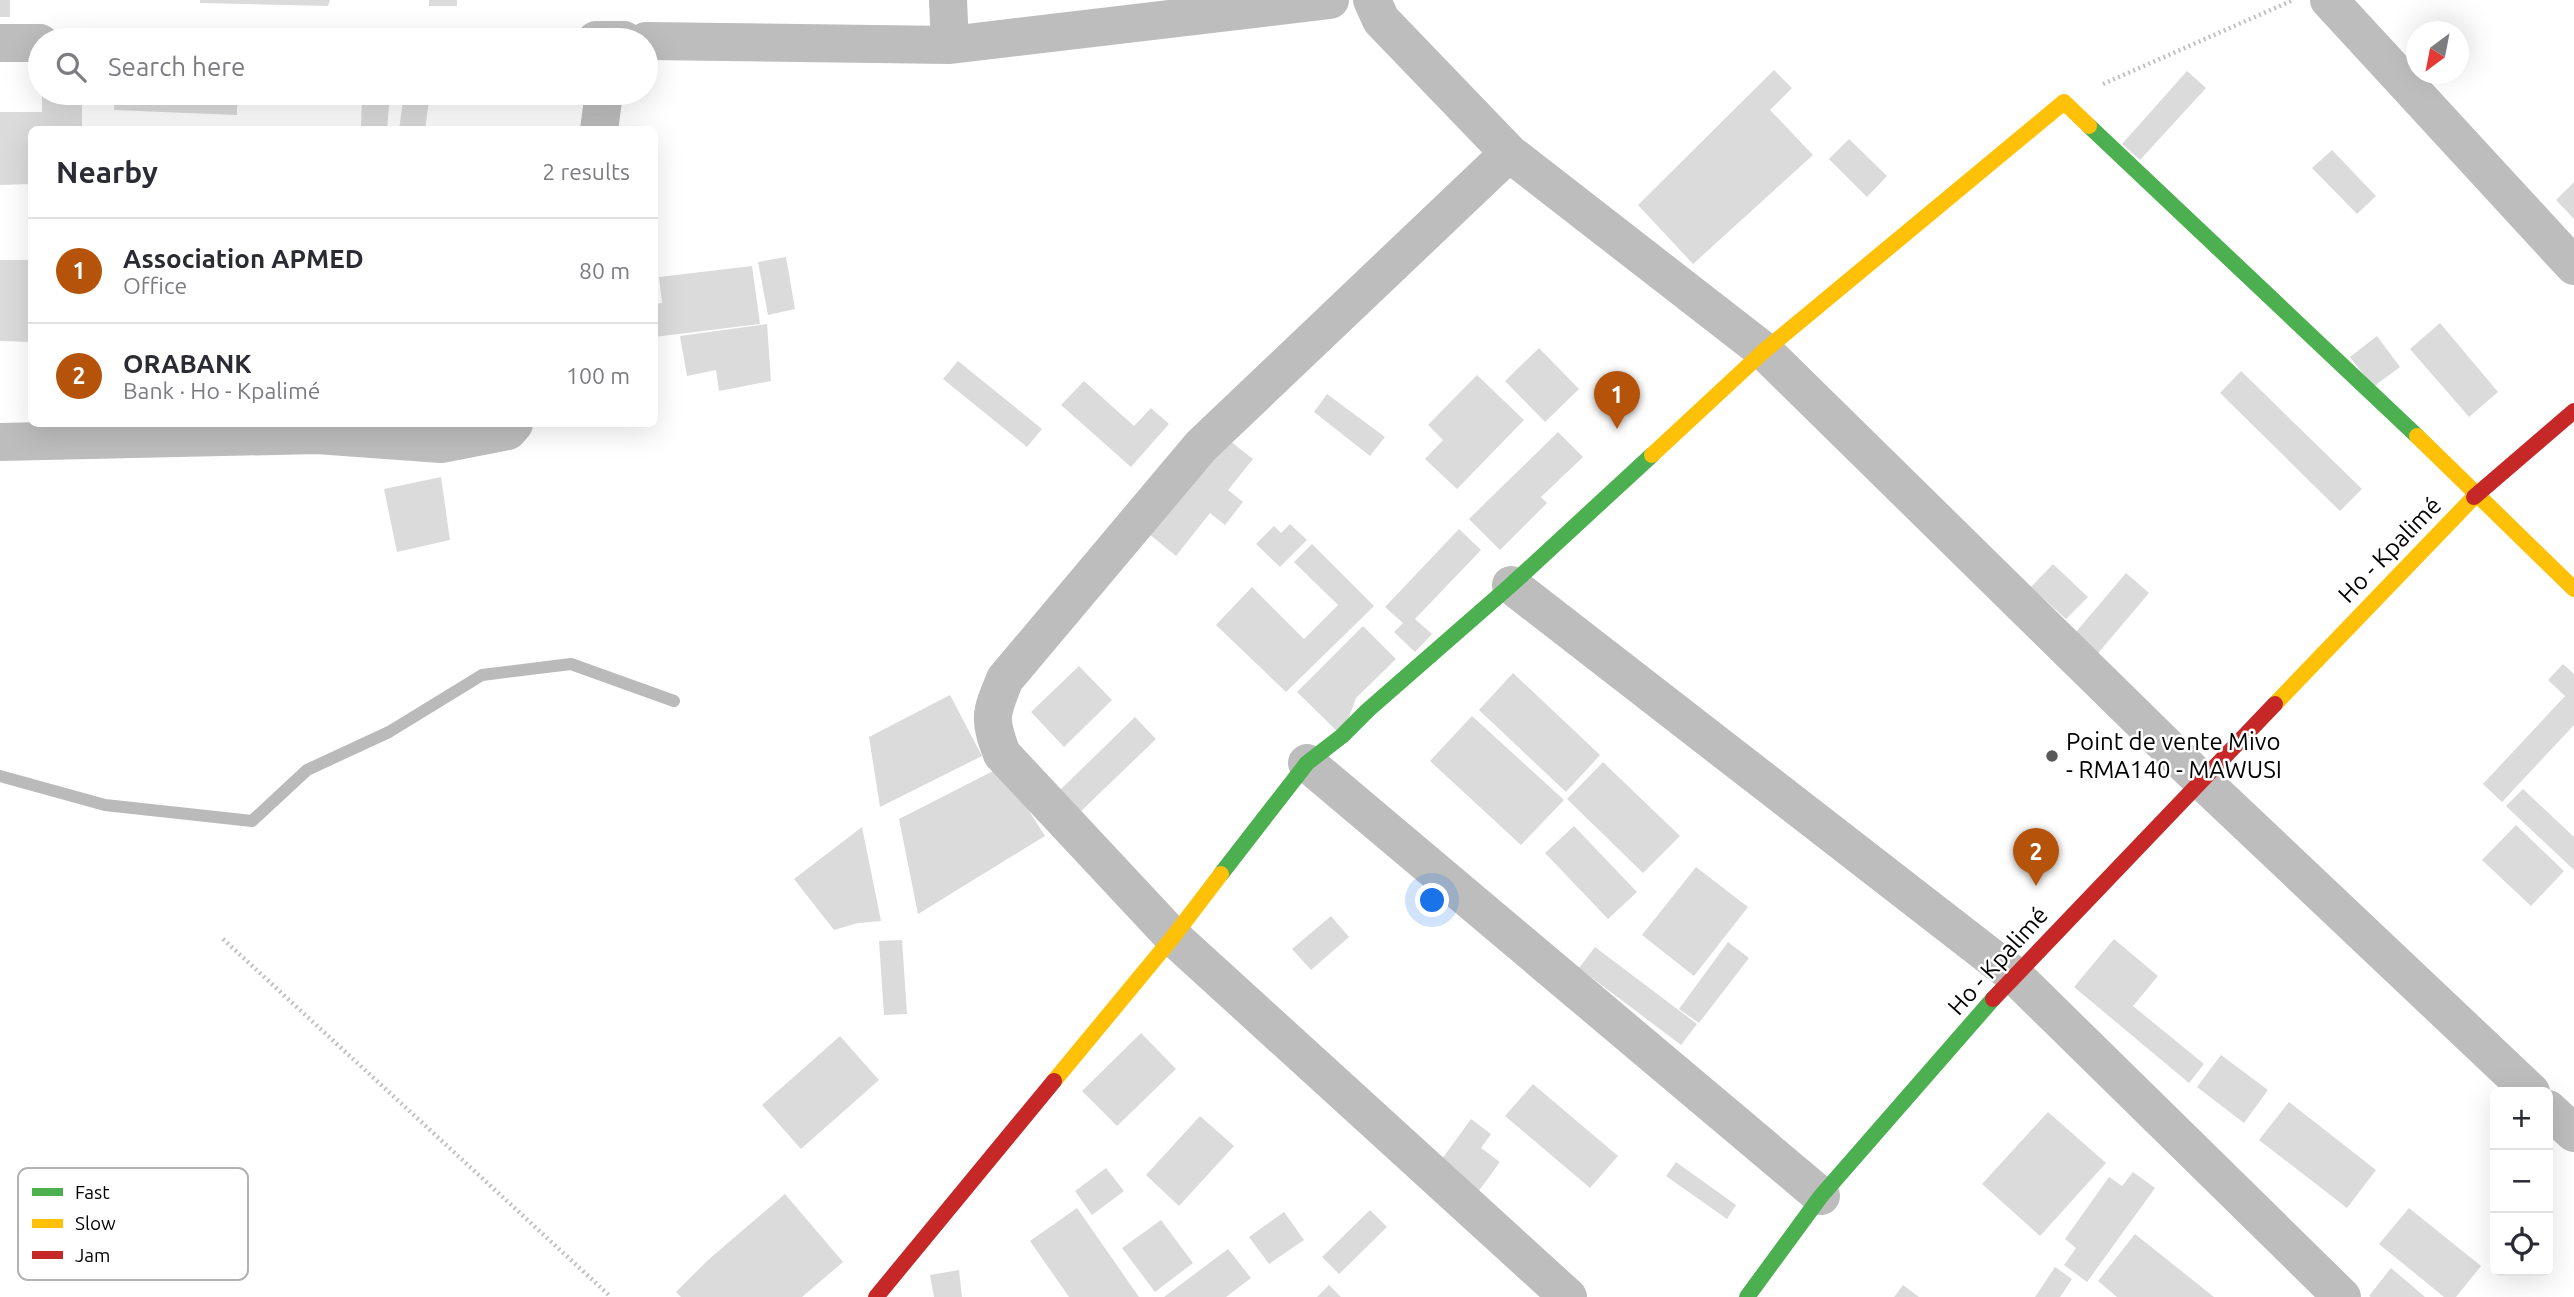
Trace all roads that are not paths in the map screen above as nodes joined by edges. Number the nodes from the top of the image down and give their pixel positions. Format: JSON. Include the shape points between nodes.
{"nodes":[{"id":1,"x":948,"y":0,"type":"edge"},
{"id":2,"x":1330,"y":0,"type":"edge"},
{"id":3,"x":1372,"y":0,"type":"edge"},
{"id":4,"x":2329,"y":0,"type":"edge"},
{"id":5,"x":658,"y":41,"type":"edge"},
{"id":6,"x":0,"y":43,"type":"edge"},
{"id":7,"x":28,"y":43,"type":"edge"},
{"id":8,"x":950,"y":45,"type":"junction"},
{"id":9,"x":602,"y":105,"type":"edge"},
{"id":10,"x":600,"y":126,"type":"edge"},
{"id":11,"x":1509,"y":153,"type":"junction"},
{"id":12,"x":2574,"y":266,"type":"edge"},
{"id":13,"x":1764,"y":351,"type":"junction"},
{"id":14,"x":2574,"y":411,"type":"edge"},
{"id":15,"x":511,"y":427,"type":"edge"},
{"id":16,"x":0,"y":442,"type":"edge"},
{"id":17,"x":2478,"y":493,"type":"junction"},
{"id":18,"x":1511,"y":585,"type":"junction"},
{"id":19,"x":2574,"y":589,"type":"edge"},
{"id":20,"x":1307,"y":763,"type":"junction"},
{"id":21,"x":2200,"y":779,"type":"junction"},
{"id":22,"x":1172,"y":937,"type":"junction"},
{"id":23,"x":2014,"y":975,"type":"junction"},
{"id":24,"x":2525,"y":1087,"type":"edge"},
{"id":25,"x":2553,"y":1113,"type":"edge"},
{"id":26,"x":2574,"y":1133,"type":"edge"},
{"id":27,"x":1821,"y":1196,"type":"junction"},
{"id":28,"x":876,"y":1297,"type":"edge"},
{"id":29,"x":1568,"y":1297,"type":"edge"},
{"id":30,"x":1747,"y":1297,"type":"edge"},
{"id":31,"x":2342,"y":1297,"type":"edge"}],
"edges":[{"from":1,"to":8,"type":"street"},
{"from":2,"to":8,"type":"street"},
{"from":3,"to":11,"type":"street","via":[[1381,20]]},
{"from":4,"to":12,"type":"street"},
{"from":5,"to":8,"type":"street"},
{"from":6,"to":7,"type":"street"},
{"from":9,"to":10,"type":"street"},
{"from":11,"to":13,"type":"street"},
{"from":11,"to":22,"type":"street","via":[[1201,446],[1005,679],[992,710],[1002,754]]},
{"from":13,"to":17,"type":"street","via":[[2064,102]]},
{"from":13,"to":18,"type":"street"},
{"from":13,"to":21,"type":"street"},
{"from":14,"to":17,"type":"street","name":"Ho - Kpalimé"},
{"from":15,"to":16,"type":"street","via":[[440,444],[317,435]]},
{"from":17,"to":19,"type":"street"},
{"from":17,"to":21,"type":"street","name":"Ho - Kpalimé"},
{"from":18,"to":20,"type":"street"},
{"from":18,"to":23,"type":"street"},
{"from":20,"to":22,"type":"street"},
{"from":20,"to":27,"type":"street"},
{"from":21,"to":23,"type":"street","name":"Ho - Kpalimé"},
{"from":21,"to":24,"type":"street"},
{"from":22,"to":28,"type":"street"},
{"from":22,"to":29,"type":"street"},
{"from":23,"to":27,"type":"street","name":"Ho - Kpalimé"},
{"from":23,"to":31,"type":"street"},
{"from":25,"to":26,"type":"street"},
{"from":27,"to":30,"type":"street","name":"Ho - Kpalimé"}]}
